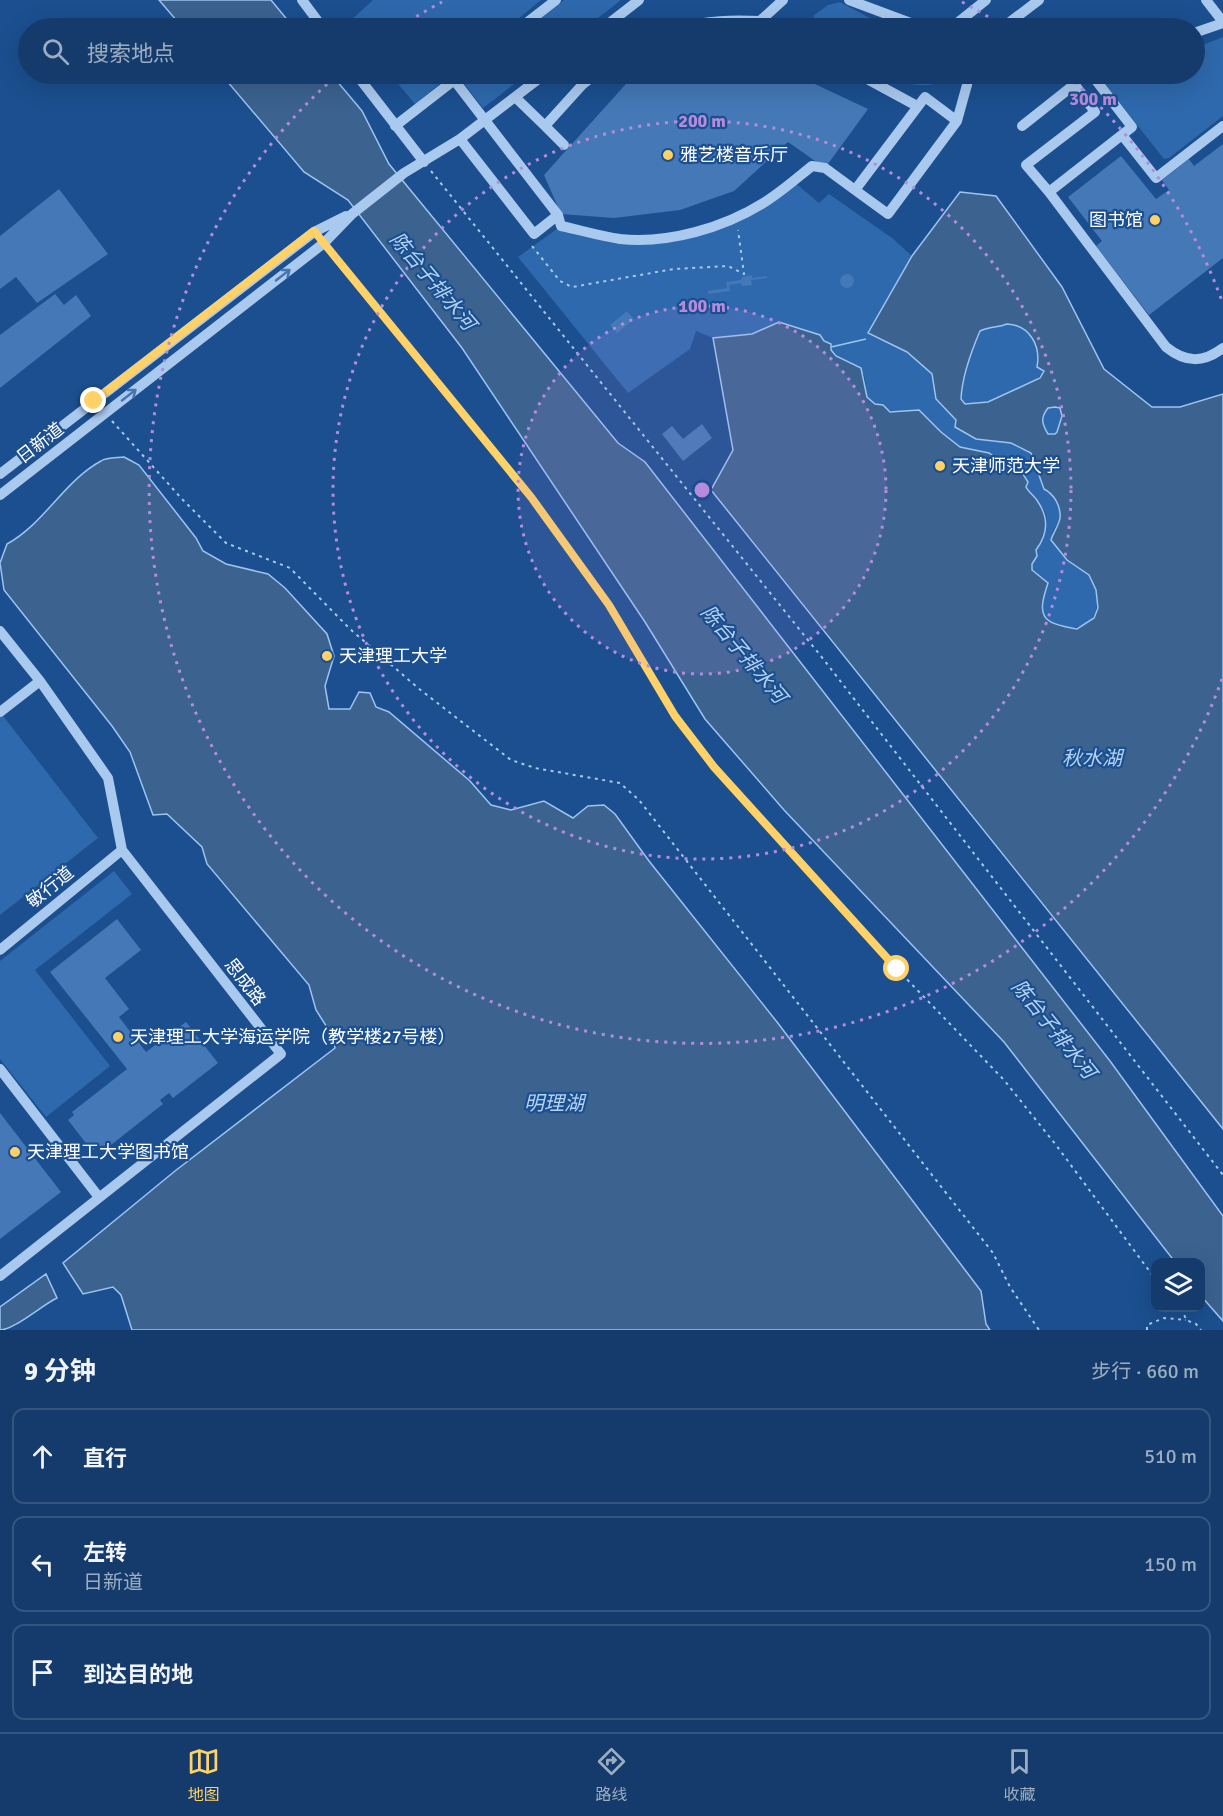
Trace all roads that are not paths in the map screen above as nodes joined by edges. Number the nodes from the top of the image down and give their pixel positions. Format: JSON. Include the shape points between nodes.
{"nodes":[{"id":1,"x":302,"y":0,"type":"edge"},
{"id":2,"x":556,"y":0,"type":"edge"},
{"id":3,"x":639,"y":0,"type":"edge"},
{"id":4,"x":783,"y":0,"type":"edge"},
{"id":5,"x":849,"y":0,"type":"edge"},
{"id":6,"x":986,"y":0,"type":"edge"},
{"id":7,"x":1039,"y":0,"type":"edge"},
{"id":8,"x":1206,"y":0,"type":"edge"},
{"id":9,"x":862,"y":2,"type":"edge"},
{"id":10,"x":316,"y":18,"type":"edge"},
{"id":11,"x":533,"y":18,"type":"edge"},
{"id":12,"x":616,"y":18,"type":"edge"},
{"id":13,"x":763,"y":18,"type":"edge"},
{"id":14,"x":900,"y":18,"type":"edge"},
{"id":15,"x":964,"y":18,"type":"edge"},
{"id":16,"x":1015,"y":18,"type":"edge"},
{"id":17,"x":1223,"y":23,"type":"edge"},
{"id":18,"x":1205,"y":29,"type":"edge"},
{"id":19,"x":364,"y":84,"type":"edge"},
{"id":20,"x":449,"y":84,"type":"edge"},
{"id":21,"x":462,"y":84,"type":"edge"},
{"id":22,"x":532,"y":84,"type":"edge"},
{"id":23,"x":583,"y":84,"type":"edge"},
{"id":24,"x":876,"y":84,"type":"edge"},
{"id":25,"x":967,"y":84,"type":"edge"},
{"id":26,"x":1074,"y":84,"type":"joint"},
{"id":27,"x":1099,"y":84,"type":"edge"},
{"id":28,"x":515,"y":97,"type":"junction"},
{"id":29,"x":917,"y":106,"type":"junction"},
{"id":30,"x":485,"y":120,"type":"junction"},
{"id":31,"x":957,"y":121,"type":"junction"},
{"id":32,"x":395,"y":126,"type":"junction"},
{"id":33,"x":545,"y":126,"type":"junction"},
{"id":34,"x":1022,"y":126,"type":"dead end"},
{"id":35,"x":1223,"y":126,"type":"edge"},
{"id":36,"x":1122,"y":135,"type":"junction"},
{"id":37,"x":460,"y":139,"type":"junction"},
{"id":38,"x":564,"y":145,"type":"dead end"},
{"id":39,"x":424,"y":162,"type":"junction"},
{"id":40,"x":855,"y":190,"type":"junction"},
{"id":41,"x":1049,"y":192,"type":"junction"},
{"id":42,"x":352,"y":213,"type":"junction"},
{"id":43,"x":558,"y":215,"type":"junction"},
{"id":44,"x":1223,"y":348,"type":"edge"},
{"id":45,"x":0,"y":474,"type":"edge"},
{"id":46,"x":0,"y":495,"type":"edge"},
{"id":47,"x":0,"y":631,"type":"edge"},
{"id":48,"x":40,"y":681,"type":"junction"},
{"id":49,"x":0,"y":712,"type":"edge"},
{"id":50,"x":122,"y":850,"type":"junction"},
{"id":51,"x":0,"y":950,"type":"edge"},
{"id":52,"x":0,"y":1069,"type":"edge"},
{"id":53,"x":98,"y":1196,"type":"junction"},
{"id":54,"x":0,"y":1276,"type":"edge"}],
"edges":[{"from":1,"to":10,"type":"street"},
{"from":2,"to":11,"type":"street"},
{"from":3,"to":12,"type":"street"},
{"from":4,"to":13,"type":"street"},
{"from":5,"to":9,"type":"street"},
{"from":6,"to":15,"type":"street"},
{"from":7,"to":16,"type":"street"},
{"from":8,"to":17,"type":"street"},
{"from":9,"to":14,"type":"street"},
{"from":17,"to":18,"type":"street"},
{"from":19,"to":32,"type":"street"},
{"from":20,"to":32,"type":"street"},
{"from":21,"to":30,"type":"street"},
{"from":22,"to":28,"type":"street","name":"日新道"},
{"from":23,"to":33,"type":"street"},
{"from":24,"to":29,"type":"street"},
{"from":25,"to":31,"type":"street"},
{"from":26,"to":34,"type":"street"},
{"from":26,"to":41,"type":"street","via":[[1095,112],[1026,165]]},
{"from":27,"to":36,"type":"street","via":[[1132,127]]},
{"from":28,"to":30,"type":"street","name":"日新道"},
{"from":28,"to":33,"type":"street"},
{"from":29,"to":31,"type":"street","via":[[924,97]]},
{"from":29,"to":40,"type":"street"},
{"from":30,"to":37,"type":"street","name":"日新道"},
{"from":30,"to":43,"type":"street"},
{"from":31,"to":40,"type":"street","via":[[888,214]]},
{"from":32,"to":39,"type":"street"},
{"from":33,"to":38,"type":"street"},
{"from":35,"to":36,"type":"street","via":[[1156,178]]},
{"from":36,"to":41,"type":"street"},
{"from":37,"to":39,"type":"street","name":"日新道"},
{"from":37,"to":43,"type":"street","via":[[534,234]]},
{"from":39,"to":42,"type":"street","name":"日新道"},
{"from":40,"to":43,"type":"street","via":[[825,168],[812,166],[765,202],[711,228],[679,236],[620,239],[561,226]]},
{"from":41,"to":44,"type":"street","via":[[1166,347],[1180,358],[1197,360]]},
{"from":42,"to":45,"type":"street","name":"日新道","via":[[314,231]]},
{"from":46,"to":42,"type":"street","name":"日新道","one_way":true,"via":[[324,243]]},
{"from":47,"to":48,"type":"street","name":"思成路"},
{"from":48,"to":49,"type":"street"},
{"from":48,"to":50,"type":"street","name":"思成路","via":[[108,778]]},
{"from":50,"to":51,"type":"street","name":"敏行道"},
{"from":50,"to":53,"type":"street","name":"思成路","via":[[280,1054]]},
{"from":52,"to":53,"type":"street"},
{"from":53,"to":54,"type":"street","name":"思成路"}]}
